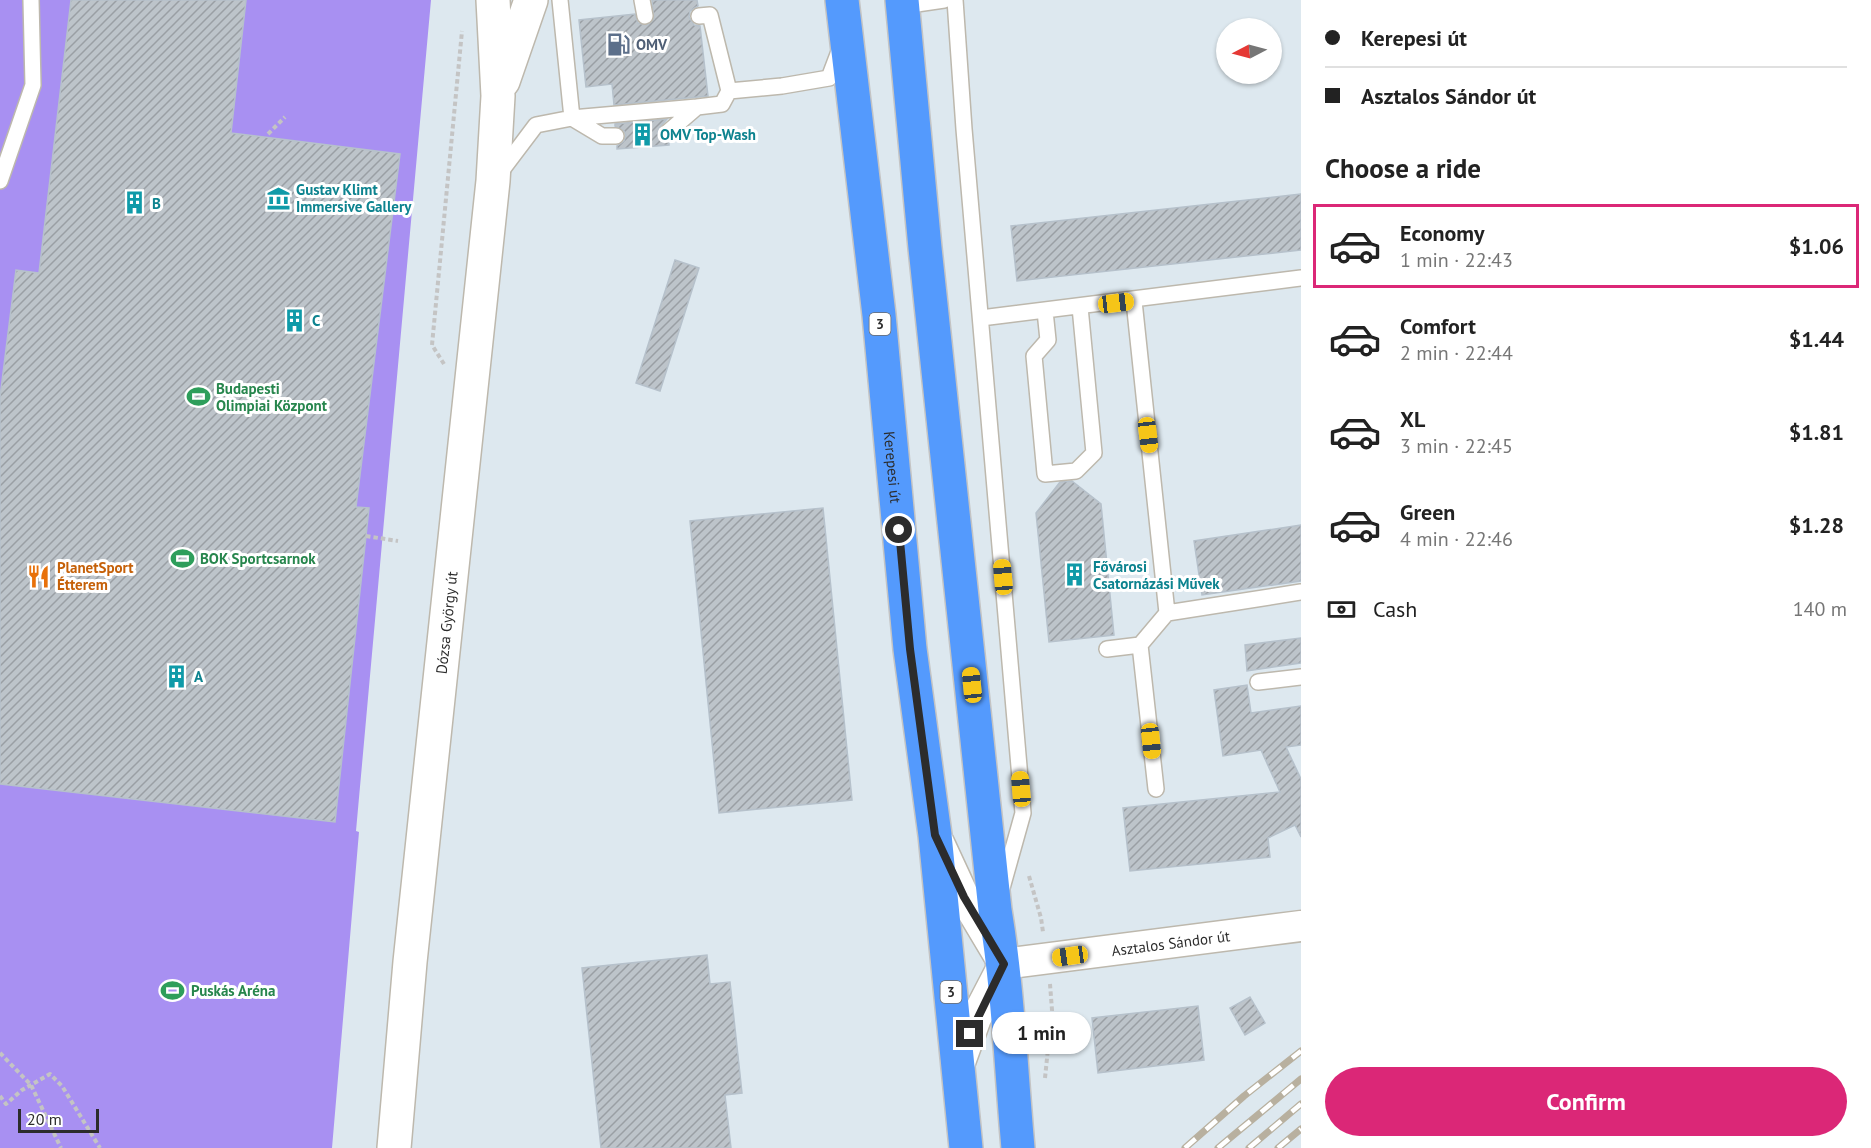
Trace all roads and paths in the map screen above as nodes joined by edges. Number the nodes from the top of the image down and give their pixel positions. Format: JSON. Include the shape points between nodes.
{"nodes":[{"id":1,"x":31,"y":0,"type":"edge"},
{"id":2,"x":493,"y":0,"type":"edge"},
{"id":3,"x":531,"y":0,"type":"edge"},
{"id":4,"x":560,"y":0,"type":"edge"},
{"id":5,"x":565,"y":0,"type":"edge"},
{"id":6,"x":642,"y":0,"type":"edge"},
{"id":7,"x":842,"y":0,"type":"edge"},
{"id":8,"x":944,"y":0,"type":"edge"},
{"id":9,"x":955,"y":0,"type":"edge"},
{"id":10,"x":902,"y":3,"type":"edge"},
{"id":11,"x":645,"y":16,"type":"dead end"},
{"id":12,"x":699,"y":16,"type":"dead end"},
{"id":13,"x":462,"y":21,"type":"dead end"},
{"id":14,"x":846,"y":35,"type":"junction"},
{"id":15,"x":729,"y":91,"type":"junction"},
{"id":16,"x":498,"y":96,"type":"junction"},
{"id":17,"x":697,"y":107,"type":"junction"},
{"id":18,"x":285,"y":117,"type":"dead end"},
{"id":19,"x":572,"y":118,"type":"junction"},
{"id":20,"x":668,"y":132,"type":"dead end"},
{"id":21,"x":268,"y":134,"type":"dead end"},
{"id":22,"x":616,"y":136,"type":"dead end"},
{"id":23,"x":0,"y":181,"type":"edge"},
{"id":24,"x":493,"y":181,"type":"junction"},
{"id":25,"x":1301,"y":279,"type":"edge"},
{"id":26,"x":1134,"y":301,"type":"junction"},
{"id":27,"x":1080,"y":307,"type":"junction"},
{"id":28,"x":1045,"y":311,"type":"junction"},
{"id":29,"x":981,"y":318,"type":"junction"},
{"id":30,"x":445,"y":366,"type":"dead end"},
{"id":31,"x":366,"y":536,"type":"dead end"},
{"id":32,"x":398,"y":541,"type":"dead end"},
{"id":33,"x":1301,"y":592,"type":"edge"},
{"id":34,"x":1167,"y":613,"type":"junction"},
{"id":35,"x":1140,"y":645,"type":"junction"},
{"id":36,"x":1107,"y":649,"type":"dead end"},
{"id":37,"x":1301,"y":676,"type":"edge"},
{"id":38,"x":1258,"y":682,"type":"dead end"},
{"id":39,"x":1156,"y":789,"type":"dead end"},
{"id":40,"x":935,"y":835,"type":"junction"},
{"id":41,"x":1028,"y":873,"type":"dead end"},
{"id":42,"x":995,"y":910,"type":"junction"},
{"id":43,"x":1301,"y":926,"type":"edge"},
{"id":44,"x":1047,"y":959,"type":"junction"},
{"id":45,"x":1004,"y":964,"type":"junction"},
{"id":46,"x":0,"y":1053,"type":"edge"},
{"id":47,"x":959,"y":1065,"type":"junction"},
{"id":48,"x":1044,"y":1081,"type":"dead end"},
{"id":49,"x":31,"y":1085,"type":"junction"},
{"id":50,"x":0,"y":1096,"type":"edge"},
{"id":51,"x":61,"y":1148,"type":"edge"},
{"id":52,"x":100,"y":1148,"type":"edge"},
{"id":53,"x":394,"y":1148,"type":"edge"},
{"id":54,"x":966,"y":1148,"type":"edge"},
{"id":55,"x":1018,"y":1148,"type":"edge"}],
"edges":[{"from":1,"to":23,"type":"lane","via":[[33,85]]},
{"from":2,"to":16,"type":"main road","name":"Dózsa György út"},
{"from":3,"to":16,"type":"main road","name":"Dózsa György út"},
{"from":4,"to":5,"type":"lane"},
{"from":4,"to":19,"type":"lane"},
{"from":6,"to":11,"type":"lane"},
{"from":7,"to":14,"type":"main road","name":"Kerepesi út","number":"3"},
{"from":8,"to":10,"type":"lane"},
{"from":9,"to":29,"type":"lane"},
{"from":10,"to":42,"type":"main road"},
{"from":12,"to":15,"type":"lane","via":[[710,15]]},
{"from":13,"to":30,"type":"path","via":[[432,345]]},
{"from":14,"to":15,"type":"lane","via":[[829,78]]},
{"from":14,"to":40,"type":"main road","name":"Kerepesi út","number":"3","via":[[879,315],[910,649]]},
{"from":15,"to":17,"type":"lane","via":[[722,104]]},
{"from":16,"to":24,"type":"main road","name":"Dózsa György út"},
{"from":17,"to":19,"type":"lane"},
{"from":17,"to":20,"type":"lane"},
{"from":18,"to":21,"type":"path"},
{"from":19,"to":22,"type":"lane","via":[[602,136]]},
{"from":19,"to":24,"type":"lane","via":[[536,125]]},
{"from":24,"to":53,"type":"main road","name":"Dózsa György út","via":[[410,962]]},
{"from":25,"to":26,"type":"lane"},
{"from":26,"to":27,"type":"lane"},
{"from":26,"to":34,"type":"lane"},
{"from":27,"to":28,"type":"lane"},
{"from":27,"to":28,"type":"lane","via":[[1094,453],[1076,471],[1045,474],[1034,356],[1048,340]]},
{"from":28,"to":29,"type":"lane"},
{"from":29,"to":42,"type":"lane","via":[[1023,813]]},
{"from":31,"to":32,"type":"path"},
{"from":33,"to":34,"type":"lane"},
{"from":34,"to":35,"type":"lane"},
{"from":35,"to":36,"type":"lane"},
{"from":35,"to":39,"type":"lane"},
{"from":37,"to":38,"type":"lane"},
{"from":40,"to":45,"type":"street","via":[[964,897]]},
{"from":40,"to":47,"type":"main road","name":"Kerepesi út","number":"3"},
{"from":41,"to":44,"type":"path"},
{"from":42,"to":45,"type":"main road"},
{"from":43,"to":44,"type":"street","name":"Asztalos Sándor út"},
{"from":44,"to":45,"type":"street","name":"Asztalos Sándor út"},
{"from":44,"to":48,"type":"path","via":[[1052,1010]]},
{"from":45,"to":47,"type":"street","via":[[976,1018]]},
{"from":45,"to":55,"type":"main road"},
{"from":46,"to":49,"type":"path"},
{"from":47,"to":54,"type":"main road","name":"Kerepesi út","number":"3"},
{"from":49,"to":50,"type":"path","via":[[6,1104]]},
{"from":49,"to":51,"type":"path"},
{"from":49,"to":52,"type":"path","via":[[50,1074],[62,1086]]}]}
